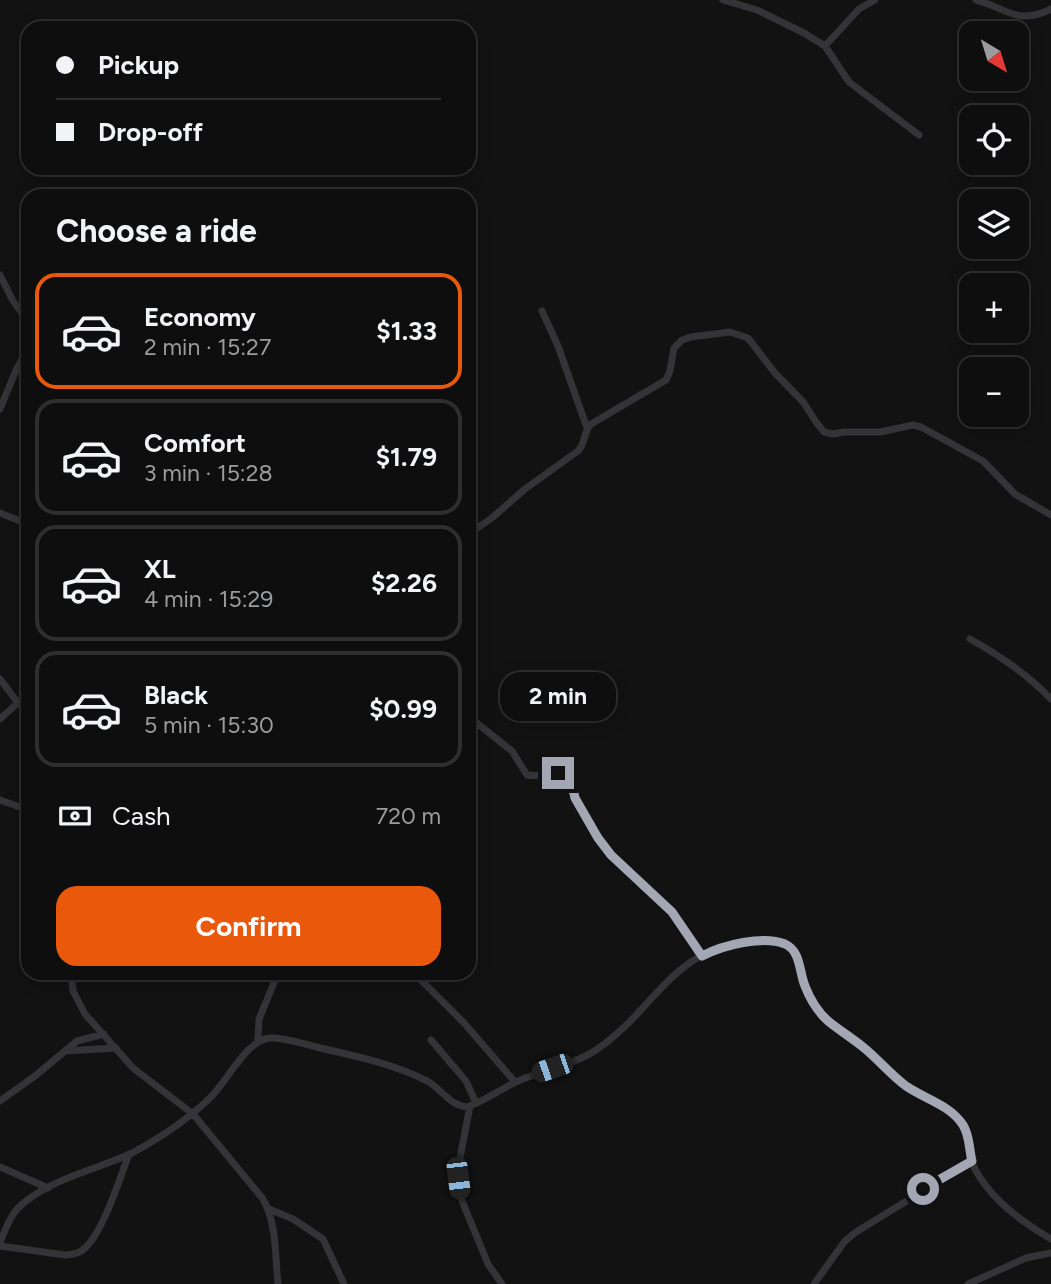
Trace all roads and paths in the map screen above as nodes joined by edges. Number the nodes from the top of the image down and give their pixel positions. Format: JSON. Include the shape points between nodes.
{"nodes":[{"id":1,"x":723,"y":0,"type":"edge"},
{"id":2,"x":875,"y":0,"type":"edge"},
{"id":3,"x":976,"y":0,"type":"edge"},
{"id":4,"x":1051,"y":9,"type":"edge"},
{"id":5,"x":825,"y":46,"type":"junction"},
{"id":6,"x":919,"y":135,"type":"dead end"},
{"id":7,"x":0,"y":275,"type":"edge"},
{"id":8,"x":21,"y":312,"type":"edge"},
{"id":9,"x":542,"y":312,"type":"dead end"},
{"id":10,"x":21,"y":361,"type":"edge"},
{"id":11,"x":0,"y":409,"type":"edge"},
{"id":12,"x":587,"y":428,"type":"junction"},
{"id":13,"x":0,"y":513,"type":"edge"},
{"id":14,"x":1051,"y":515,"type":"edge"},
{"id":15,"x":21,"y":520,"type":"edge"},
{"id":16,"x":476,"y":528,"type":"edge"},
{"id":17,"x":970,"y":639,"type":"dead end"},
{"id":18,"x":0,"y":679,"type":"edge"},
{"id":19,"x":1051,"y":698,"type":"edge"},
{"id":20,"x":21,"y":700,"type":"edge"},
{"id":21,"x":18,"y":703,"type":"junction"},
{"id":22,"x":0,"y":719,"type":"edge"},
{"id":23,"x":476,"y":722,"type":"edge"},
{"id":24,"x":0,"y":800,"type":"edge"},
{"id":25,"x":21,"y":808,"type":"edge"},
{"id":26,"x":702,"y":956,"type":"junction"},
{"id":27,"x":71,"y":980,"type":"edge"},
{"id":28,"x":275,"y":980,"type":"edge"},
{"id":29,"x":421,"y":980,"type":"edge"},
{"id":30,"x":104,"y":1034,"type":"junction"},
{"id":31,"x":258,"y":1040,"type":"junction"},
{"id":32,"x":431,"y":1040,"type":"dead end"},
{"id":33,"x":116,"y":1048,"type":"junction"},
{"id":34,"x":63,"y":1051,"type":"junction"},
{"id":35,"x":515,"y":1082,"type":"junction"},
{"id":36,"x":0,"y":1101,"type":"edge"},
{"id":37,"x":473,"y":1104,"type":"junction"},
{"id":38,"x":193,"y":1114,"type":"junction"},
{"id":39,"x":130,"y":1154,"type":"junction"},
{"id":40,"x":972,"y":1161,"type":"junction"},
{"id":41,"x":0,"y":1167,"type":"edge"},
{"id":42,"x":48,"y":1188,"type":"junction"},
{"id":43,"x":269,"y":1209,"type":"junction"},
{"id":44,"x":3,"y":1226,"type":"edge"},
{"id":45,"x":1051,"y":1238,"type":"edge"},
{"id":46,"x":0,"y":1244,"type":"edge"},
{"id":47,"x":1051,"y":1253,"type":"edge"},
{"id":48,"x":278,"y":1284,"type":"edge"},
{"id":49,"x":344,"y":1284,"type":"edge"},
{"id":50,"x":502,"y":1284,"type":"edge"},
{"id":51,"x":814,"y":1284,"type":"edge"},
{"id":52,"x":968,"y":1284,"type":"edge"}],
"edges":[{"from":1,"to":5,"type":"street","via":[[757,10]]},
{"from":2,"to":5,"type":"street","via":[[859,9]]},
{"from":3,"to":4,"type":"street","via":[[1026,17]]},
{"from":5,"to":6,"type":"street","via":[[849,82]]},
{"from":7,"to":8,"type":"street"},
{"from":9,"to":12,"type":"street"},
{"from":10,"to":11,"type":"street"},
{"from":12,"to":14,"type":"street","via":[[666,380],[674,348],[682,340],[730,332],[748,338],[824,432],[921,427],[983,460],[1015,494]]},
{"from":12,"to":16,"type":"street","via":[[578,451]]},
{"from":13,"to":15,"type":"street"},
{"from":17,"to":19,"type":"street","via":[[996,653]]},
{"from":18,"to":21,"type":"street"},
{"from":20,"to":21,"type":"street"},
{"from":21,"to":22,"type":"street"},
{"from":23,"to":26,"type":"street","via":[[512,751],[527,775],[568,774],[575,798],[598,838],[672,912]]},
{"from":24,"to":25,"type":"street"},
{"from":26,"to":35,"type":"street","via":[[668,979],[634,1018],[597,1049]]},
{"from":26,"to":40,"type":"street","via":[[742,943],[775,942],[790,947],[820,1012],[900,1081],[959,1120]]},
{"from":27,"to":30,"type":"street","via":[[78,1003]]},
{"from":28,"to":31,"type":"street","via":[[259,1019]]},
{"from":29,"to":35,"type":"street"},
{"from":30,"to":33,"type":"street"},
{"from":30,"to":34,"type":"street","via":[[77,1041]]},
{"from":31,"to":37,"type":"street","via":[[289,1040],[377,1062],[427,1082],[451,1103]]},
{"from":31,"to":38,"type":"street"},
{"from":32,"to":37,"type":"street","via":[[466,1080]]},
{"from":33,"to":34,"type":"street"},
{"from":33,"to":38,"type":"street","via":[[145,1079]]},
{"from":34,"to":36,"type":"street"},
{"from":35,"to":37,"type":"street"},
{"from":37,"to":50,"type":"street","via":[[460,1158],[460,1196],[488,1264]]},
{"from":38,"to":39,"type":"street"},
{"from":38,"to":43,"type":"street"},
{"from":39,"to":42,"type":"street"},
{"from":39,"to":46,"type":"street","via":[[98,1229],[84,1249],[65,1255]]},
{"from":40,"to":45,"type":"street","via":[[1016,1217]]},
{"from":40,"to":51,"type":"street","via":[[856,1232]]},
{"from":41,"to":42,"type":"street"},
{"from":42,"to":44,"type":"street"},
{"from":43,"to":48,"type":"street"},
{"from":43,"to":49,"type":"street","via":[[323,1239]]},
{"from":44,"to":46,"type":"street"},
{"from":47,"to":52,"type":"street","via":[[1026,1258]]}]}
